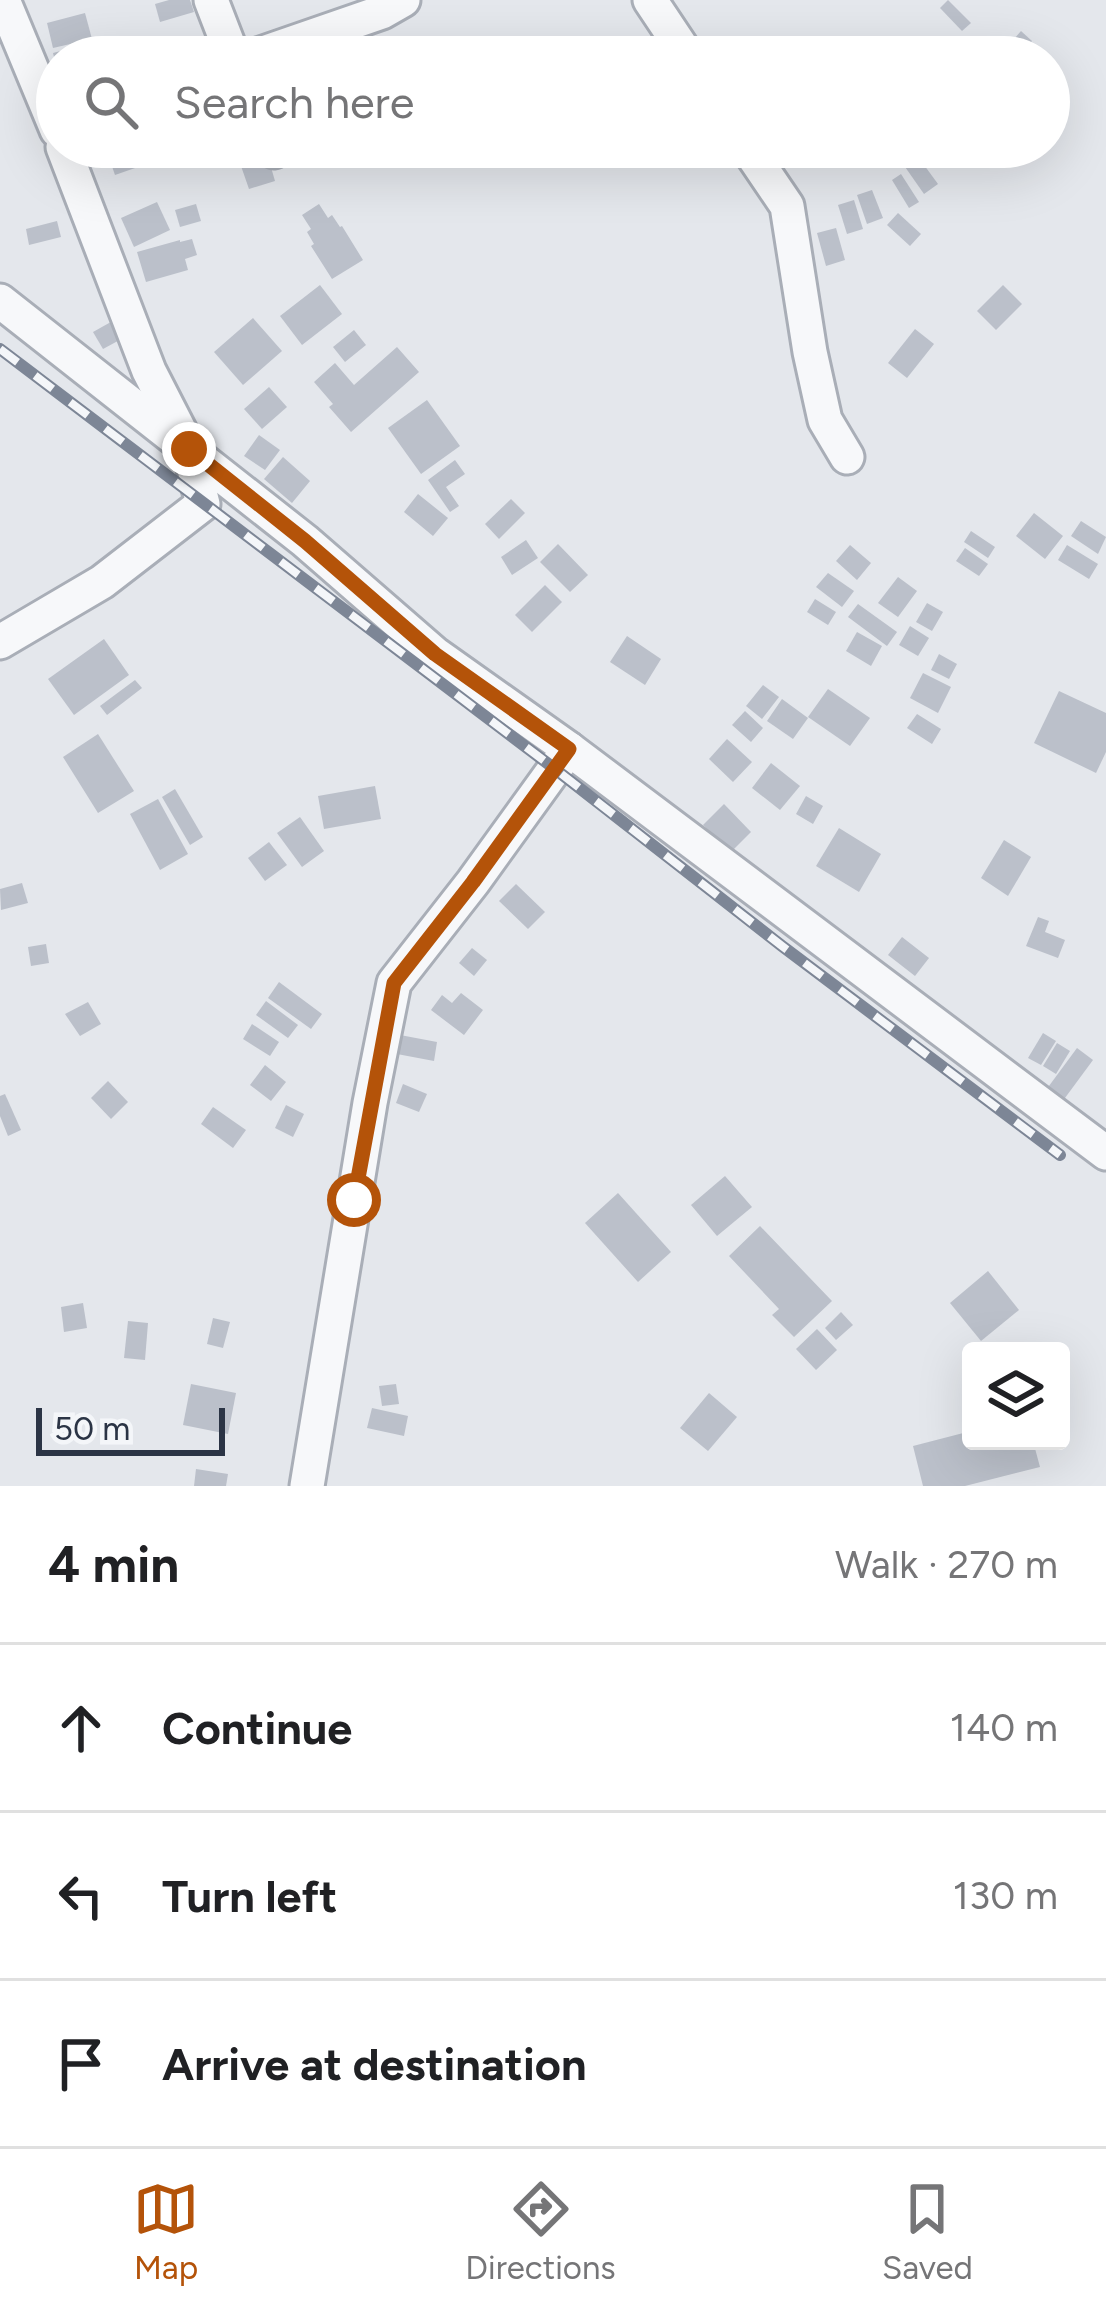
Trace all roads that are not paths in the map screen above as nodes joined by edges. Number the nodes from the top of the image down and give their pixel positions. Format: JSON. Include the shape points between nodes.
{"nodes":[{"id":1,"x":3,"y":0,"type":"edge"},
{"id":2,"x":211,"y":0,"type":"edge"},
{"id":3,"x":403,"y":0,"type":"edge"},
{"id":4,"x":650,"y":0,"type":"edge"},
{"id":5,"x":225,"y":36,"type":"edge"},
{"id":6,"x":313,"y":36,"type":"edge"},
{"id":7,"x":674,"y":36,"type":"edge"},
{"id":8,"x":36,"y":78,"type":"edge"},
{"id":9,"x":71,"y":168,"type":"edge"},
{"id":10,"x":762,"y":168,"type":"edge"},
{"id":11,"x":0,"y":301,"type":"edge"},
{"id":12,"x":189,"y":449,"type":"junction"},
{"id":13,"x":847,"y":457,"type":"dead end"},
{"id":14,"x":0,"y":642,"type":"edge"},
{"id":15,"x":569,"y":749,"type":"junction"},
{"id":16,"x":1106,"y":1153,"type":"edge"},
{"id":17,"x":307,"y":1486,"type":"edge"}],
"edges":[{"from":1,"to":8,"type":"street"},
{"from":2,"to":5,"type":"street"},
{"from":3,"to":6,"type":"street"},
{"from":4,"to":7,"type":"street"},
{"from":9,"to":12,"type":"street","via":[[149,370]]},
{"from":10,"to":13,"type":"street","via":[[787,206],[825,420]]},
{"from":11,"to":12,"type":"street"},
{"from":12,"to":14,"type":"street","via":[[203,504],[102,582]]},
{"from":12,"to":15,"type":"street","via":[[435,654]]},
{"from":15,"to":16,"type":"street"},
{"from":15,"to":17,"type":"street","via":[[394,983]]}]}
